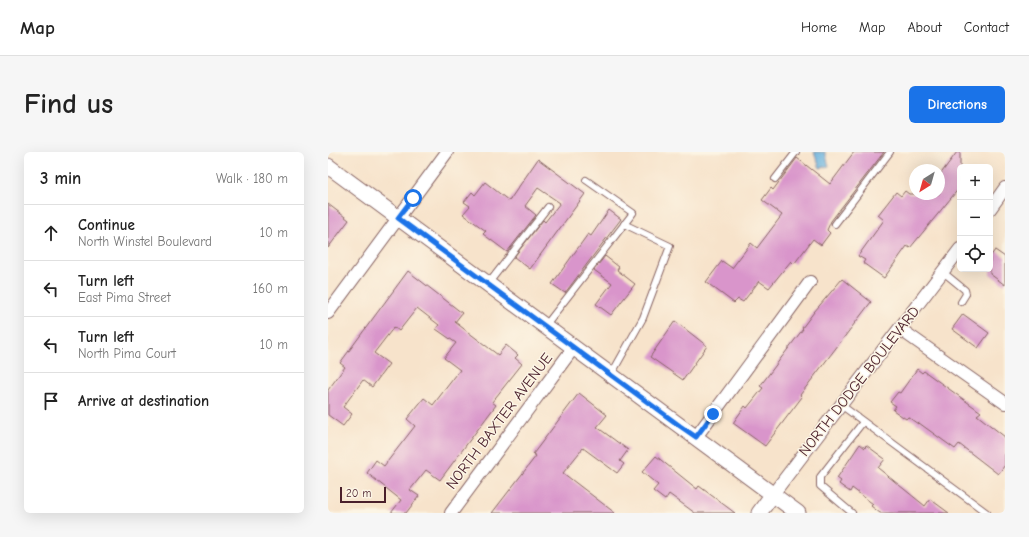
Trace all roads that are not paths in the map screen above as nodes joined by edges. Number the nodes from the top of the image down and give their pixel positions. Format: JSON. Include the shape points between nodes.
{"nodes":[{"id":1,"x":447,"y":152,"type":"edge"},
{"id":2,"x":796,"y":152,"type":"edge"},
{"id":3,"x":890,"y":152,"type":"edge"},
{"id":4,"x":328,"y":166,"type":"edge"},
{"id":5,"x":776,"y":179,"type":"dead end"},
{"id":6,"x":586,"y":180,"type":"dead end"},
{"id":7,"x":1005,"y":188,"type":"edge"},
{"id":8,"x":993,"y":205,"type":"edge"},
{"id":9,"x":548,"y":207,"type":"dead end"},
{"id":10,"x":398,"y":218,"type":"junction"},
{"id":11,"x":624,"y":224,"type":"junction"},
{"id":12,"x":836,"y":224,"type":"dead end"},
{"id":13,"x":957,"y":253,"type":"edge"},
{"id":14,"x":943,"y":272,"type":"junction"},
{"id":15,"x":810,"y":282,"type":"dead end"},
{"id":16,"x":488,"y":284,"type":"junction"},
{"id":17,"x":961,"y":302,"type":"dead end"},
{"id":18,"x":328,"y":313,"type":"edge"},
{"id":19,"x":545,"y":326,"type":"junction"},
{"id":20,"x":900,"y":328,"type":"junction"},
{"id":21,"x":574,"y":347,"type":"junction"},
{"id":22,"x":611,"y":375,"type":"junction"},
{"id":23,"x":1005,"y":403,"type":"edge"},
{"id":24,"x":841,"y":405,"type":"junction"},
{"id":25,"x":863,"y":422,"type":"junction"},
{"id":26,"x":696,"y":437,"type":"junction"},
{"id":27,"x":773,"y":494,"type":"junction"},
{"id":28,"x":450,"y":513,"type":"edge"},
{"id":29,"x":759,"y":513,"type":"edge"},
{"id":30,"x":798,"y":513,"type":"edge"},
{"id":31,"x":852,"y":513,"type":"edge"},
{"id":32,"x":987,"y":513,"type":"edge"}],
"edges":[{"from":1,"to":10,"type":"street"},
{"from":2,"to":5,"type":"lane"},
{"from":3,"to":12,"type":"lane"},
{"from":4,"to":10,"type":"street"},
{"from":6,"to":11,"type":"lane","via":[[633,213]]},
{"from":7,"to":8,"type":"street"},
{"from":9,"to":16,"type":"lane"},
{"from":10,"to":16,"type":"street"},
{"from":10,"to":18,"type":"street"},
{"from":11,"to":19,"type":"lane"},
{"from":11,"to":22,"type":"lane","via":[[670,246],[643,318]]},
{"from":13,"to":14,"type":"street","name":"NORTH DODGE BOULEVARD"},
{"from":14,"to":17,"type":"lane","via":[[965,290],[966,294]]},
{"from":14,"to":20,"type":"street","name":"NORTH DODGE BOULEVARD"},
{"from":15,"to":26,"type":"street"},
{"from":16,"to":19,"type":"street"},
{"from":19,"to":21,"type":"street"},
{"from":20,"to":23,"type":"street"},
{"from":20,"to":24,"type":"street","name":"NORTH DODGE BOULEVARD"},
{"from":21,"to":22,"type":"street"},
{"from":21,"to":28,"type":"street","name":"NORTH BAXTER AVENUE"},
{"from":22,"to":26,"type":"street"},
{"from":24,"to":25,"type":"lane"},
{"from":24,"to":27,"type":"street","name":"NORTH DODGE BOULEVARD"},
{"from":25,"to":31,"type":"lane","via":[[820,477],[820,486]]},
{"from":25,"to":32,"type":"lane"},
{"from":26,"to":27,"type":"street"},
{"from":27,"to":29,"type":"street","name":"NORTH DODGE BOULEVARD"},
{"from":27,"to":30,"type":"street"}]}
